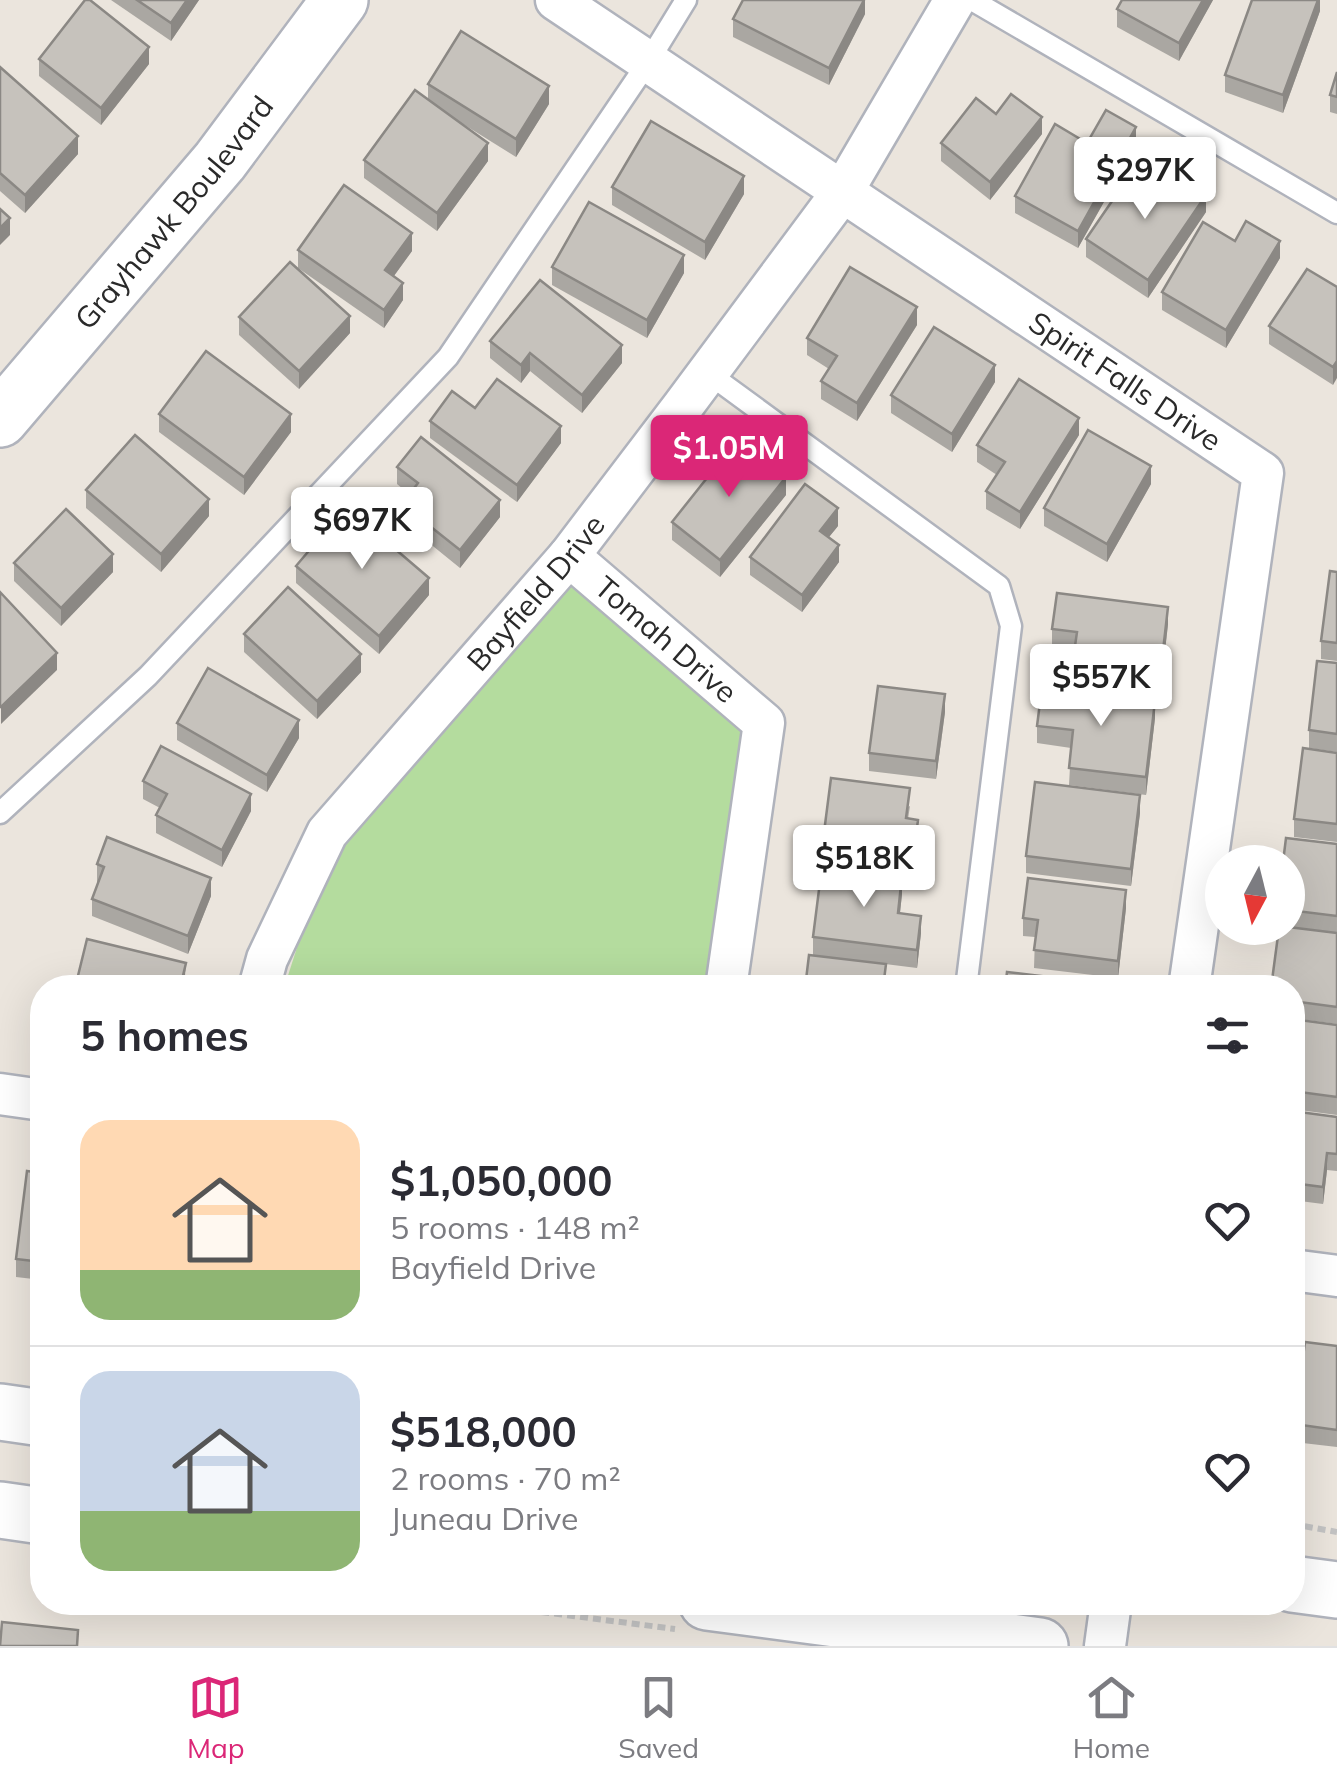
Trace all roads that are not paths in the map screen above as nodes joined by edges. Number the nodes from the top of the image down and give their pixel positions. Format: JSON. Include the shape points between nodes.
{"nodes":[{"id":1,"x":340,"y":0,"type":"edge"},
{"id":2,"x":556,"y":0,"type":"edge"},
{"id":3,"x":686,"y":0,"type":"edge"},
{"id":4,"x":955,"y":0,"type":"edge"},
{"id":5,"x":972,"y":0,"type":"edge"},
{"id":6,"x":648,"y":62,"type":"junction"},
{"id":7,"x":842,"y":192,"type":"junction"},
{"id":8,"x":1337,"y":213,"type":"edge"},
{"id":9,"x":708,"y":373,"type":"junction"},
{"id":10,"x":0,"y":418,"type":"edge"},
{"id":11,"x":568,"y":556,"type":"junction"},
{"id":12,"x":0,"y":813,"type":"edge"},
{"id":13,"x":263,"y":975,"type":"edge"},
{"id":14,"x":728,"y":975,"type":"edge"},
{"id":15,"x":968,"y":975,"type":"edge"},
{"id":16,"x":1192,"y":975,"type":"edge"},
{"id":17,"x":0,"y":1094,"type":"edge"},
{"id":18,"x":30,"y":1098,"type":"edge"},
{"id":19,"x":1305,"y":1272,"type":"edge"},
{"id":20,"x":1337,"y":1276,"type":"edge"},
{"id":21,"x":0,"y":1412,"type":"edge"},
{"id":22,"x":30,"y":1416,"type":"edge"},
{"id":23,"x":0,"y":1510,"type":"edge"},
{"id":24,"x":30,"y":1514,"type":"edge"},
{"id":25,"x":1305,"y":1586,"type":"edge"},
{"id":26,"x":1337,"y":1590,"type":"edge"},
{"id":27,"x":1109,"y":1615,"type":"edge"},
{"id":28,"x":699,"y":1617,"type":"edge"},
{"id":29,"x":1040,"y":1646,"type":"edge"},
{"id":30,"x":1105,"y":1646,"type":"edge"}],
"edges":[{"from":1,"to":10,"type":"street","name":"Grayhawk Boulevard","via":[[220,161]]},
{"from":2,"to":6,"type":"street","name":"Spirit Falls Drive"},
{"from":3,"to":6,"type":"lane"},
{"from":4,"to":7,"type":"street","name":"Bayfield Drive"},
{"from":5,"to":8,"type":"lane"},
{"from":6,"to":7,"type":"street","name":"Spirit Falls Drive"},
{"from":6,"to":12,"type":"lane","via":[[448,357],[148,676]]},
{"from":7,"to":9,"type":"street","name":"Bayfield Drive"},
{"from":7,"to":16,"type":"street","name":"Spirit Falls Drive","via":[[1263,472]]},
{"from":9,"to":11,"type":"street","name":"Bayfield Drive"},
{"from":9,"to":15,"type":"lane","via":[[998,586],[1011,626]]},
{"from":11,"to":13,"type":"street","name":"Bayfield Drive","via":[[327,833]]},
{"from":11,"to":14,"type":"street","name":"Tomah Drive","via":[[764,723]]},
{"from":17,"to":18,"type":"street"},
{"from":19,"to":20,"type":"street"},
{"from":21,"to":22,"type":"street"},
{"from":23,"to":24,"type":"street"},
{"from":25,"to":26,"type":"street"},
{"from":27,"to":30,"type":"street"},
{"from":28,"to":29,"type":"street"}]}
